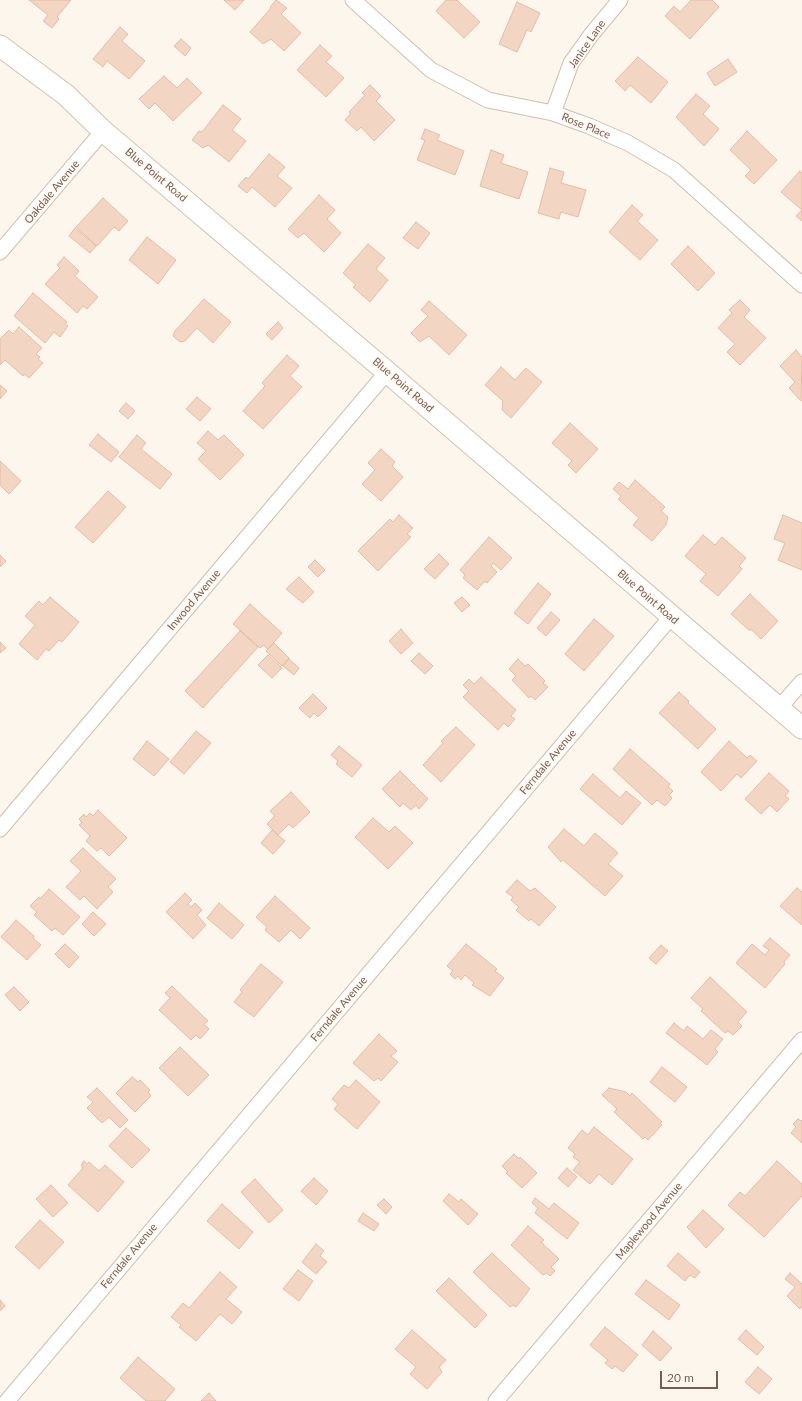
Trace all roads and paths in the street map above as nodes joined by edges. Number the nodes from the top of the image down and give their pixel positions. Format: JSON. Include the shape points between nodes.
{"nodes":[{"id":1,"x":353,"y":0,"type":"edge"},
{"id":2,"x":620,"y":0,"type":"edge"},
{"id":3,"x":0,"y":46,"type":"edge"},
{"id":4,"x":553,"y":113,"type":"junction"},
{"id":5,"x":104,"y":131,"type":"junction"},
{"id":6,"x":0,"y":252,"type":"edge"},
{"id":7,"x":802,"y":284,"type":"edge"},
{"id":8,"x":387,"y":372,"type":"junction"},
{"id":9,"x":671,"y":617,"type":"junction"},
{"id":10,"x":802,"y":682,"type":"edge"},
{"id":11,"x":779,"y":708,"type":"junction"},
{"id":12,"x":802,"y":728,"type":"edge"},
{"id":13,"x":0,"y":829,"type":"edge"},
{"id":14,"x":802,"y":1040,"type":"edge"},
{"id":15,"x":7,"y":1401,"type":"edge"},
{"id":16,"x":496,"y":1401,"type":"edge"}],
"edges":[{"from":1,"to":4,"type":"street","name":"Rose Place","via":[[431,70],[488,100]]},
{"from":2,"to":4,"type":"street","name":"Janice Lane","via":[[571,63]]},
{"from":3,"to":5,"type":"street","name":"Blue Point Road","via":[[66,96]]},
{"from":4,"to":7,"type":"street","name":"Rose Place","via":[[628,143],[674,170]]},
{"from":5,"to":6,"type":"street","name":"Oakdale Avenue"},
{"from":5,"to":8,"type":"street","name":"Blue Point Road"},
{"from":8,"to":9,"type":"street","name":"Blue Point Road"},
{"from":8,"to":13,"type":"street","name":"Inwood Avenue"},
{"from":9,"to":11,"type":"street","name":"Blue Point Road"},
{"from":9,"to":15,"type":"street","name":"Ferndale Avenue"},
{"from":10,"to":11,"type":"street"},
{"from":11,"to":12,"type":"street","name":"Blue Point Road"},
{"from":14,"to":16,"type":"street","name":"Maplewood Avenue"}]}
